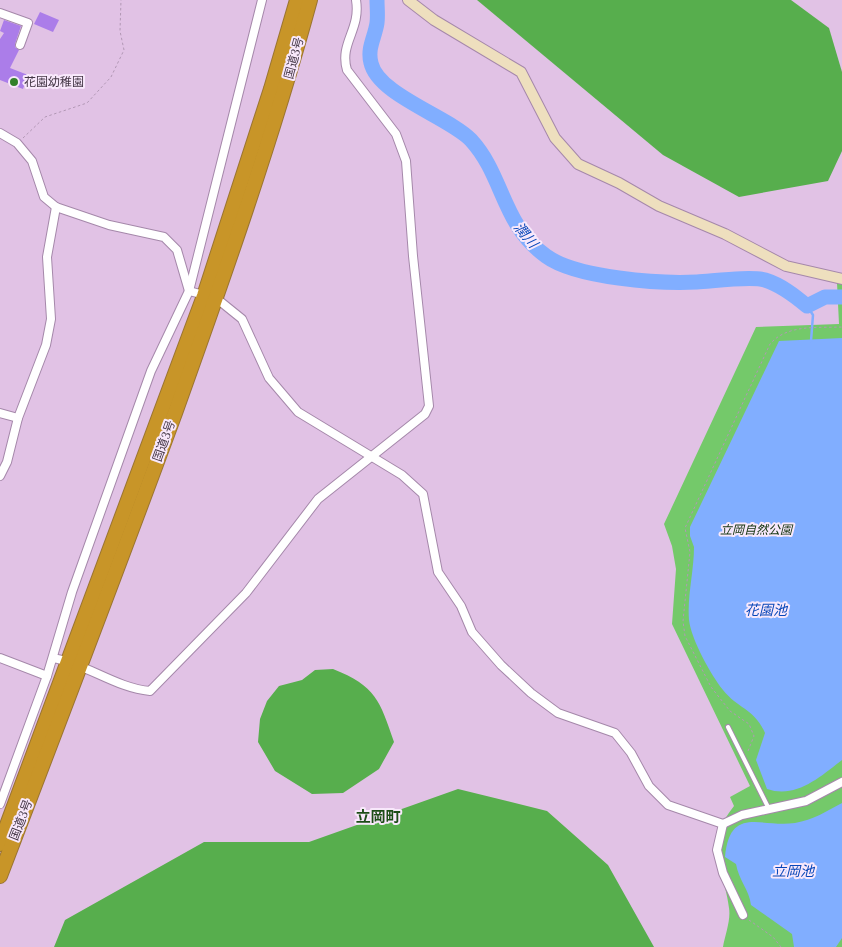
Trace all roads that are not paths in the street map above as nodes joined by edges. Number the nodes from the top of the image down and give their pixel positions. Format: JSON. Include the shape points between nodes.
{"nodes":[{"id":1,"x":262,"y":0,"type":"edge"},
{"id":2,"x":297,"y":0,"type":"edge"},
{"id":3,"x":310,"y":0,"type":"edge"},
{"id":4,"x":356,"y":0,"type":"edge"},
{"id":5,"x":408,"y":0,"type":"edge"},
{"id":6,"x":0,"y":13,"type":"edge"},
{"id":7,"x":20,"y":44,"type":"dead end"},
{"id":8,"x":0,"y":133,"type":"edge"},
{"id":9,"x":56,"y":207,"type":"junction"},
{"id":10,"x":842,"y":279,"type":"edge"},
{"id":11,"x":188,"y":291,"type":"junction"},
{"id":12,"x":210,"y":297,"type":"junction"},
{"id":13,"x":0,"y":413,"type":"edge"},
{"id":14,"x":18,"y":418,"type":"junction"},
{"id":15,"x":373,"y":458,"type":"junction"},
{"id":16,"x":0,"y":476,"type":"edge"},
{"id":17,"x":0,"y":658,"type":"edge"},
{"id":18,"x":53,"y":658,"type":"junction"},
{"id":19,"x":75,"y":663,"type":"junction"},
{"id":20,"x":47,"y":676,"type":"junction"},
{"id":21,"x":728,"y":727,"type":"dead end"},
{"id":22,"x":842,"y":782,"type":"edge"},
{"id":23,"x":0,"y":804,"type":"edge"},
{"id":24,"x":769,"y":809,"type":"junction"},
{"id":25,"x":723,"y":824,"type":"junction"},
{"id":26,"x":0,"y":844,"type":"edge"},
{"id":27,"x":0,"y":876,"type":"edge"},
{"id":28,"x":742,"y":915,"type":"road end"}],
"edges":[{"from":1,"to":11,"type":"street"},
{"from":2,"to":12,"type":"highway","name":"国道3号"},
{"from":3,"to":12,"type":"highway","name":"国道3号","via":[[284,94]]},
{"from":4,"to":15,"type":"street","via":[[356,24],[344,58],[347,70],[396,134],[406,161],[429,406],[425,414]]},
{"from":5,"to":10,"type":"street","via":[[434,20],[521,72],[555,138],[578,164],[786,266]]},
{"from":6,"to":7,"type":"street","via":[[28,23]]},
{"from":8,"to":9,"type":"street","via":[[16,143],[32,161],[44,196]]},
{"from":9,"to":11,"type":"street","via":[[109,225],[164,237],[177,250]]},
{"from":9,"to":14,"type":"street","via":[[47,257],[51,319],[46,345]]},
{"from":11,"to":12,"type":"street"},
{"from":11,"to":18,"type":"street","via":[[151,371],[72,592]]},
{"from":12,"to":15,"type":"street","via":[[242,319],[269,378],[298,412]]},
{"from":12,"to":19,"type":"highway","name":"国道3号"},
{"from":13,"to":14,"type":"street"},
{"from":14,"to":16,"type":"street","via":[[7,462]]},
{"from":15,"to":19,"type":"street","via":[[318,499],[246,593],[150,690],[140,690]]},
{"from":15,"to":25,"type":"street","via":[[402,475],[423,494],[438,572],[461,606],[472,632],[501,665],[558,713],[616,733],[649,786],[668,805]]},
{"from":17,"to":20,"type":"street"},
{"from":18,"to":19,"type":"street"},
{"from":18,"to":20,"type":"street"},
{"from":19,"to":26,"type":"highway","name":"国道3号"},
{"from":19,"to":27,"type":"highway","name":"国道3号"},
{"from":20,"to":23,"type":"street"},
{"from":21,"to":24,"type":"lane"},
{"from":22,"to":24,"type":"street","via":[[806,801]]},
{"from":24,"to":25,"type":"street","via":[[742,815]]},
{"from":25,"to":28,"type":"street","via":[[717,850],[723,873]]}]}
